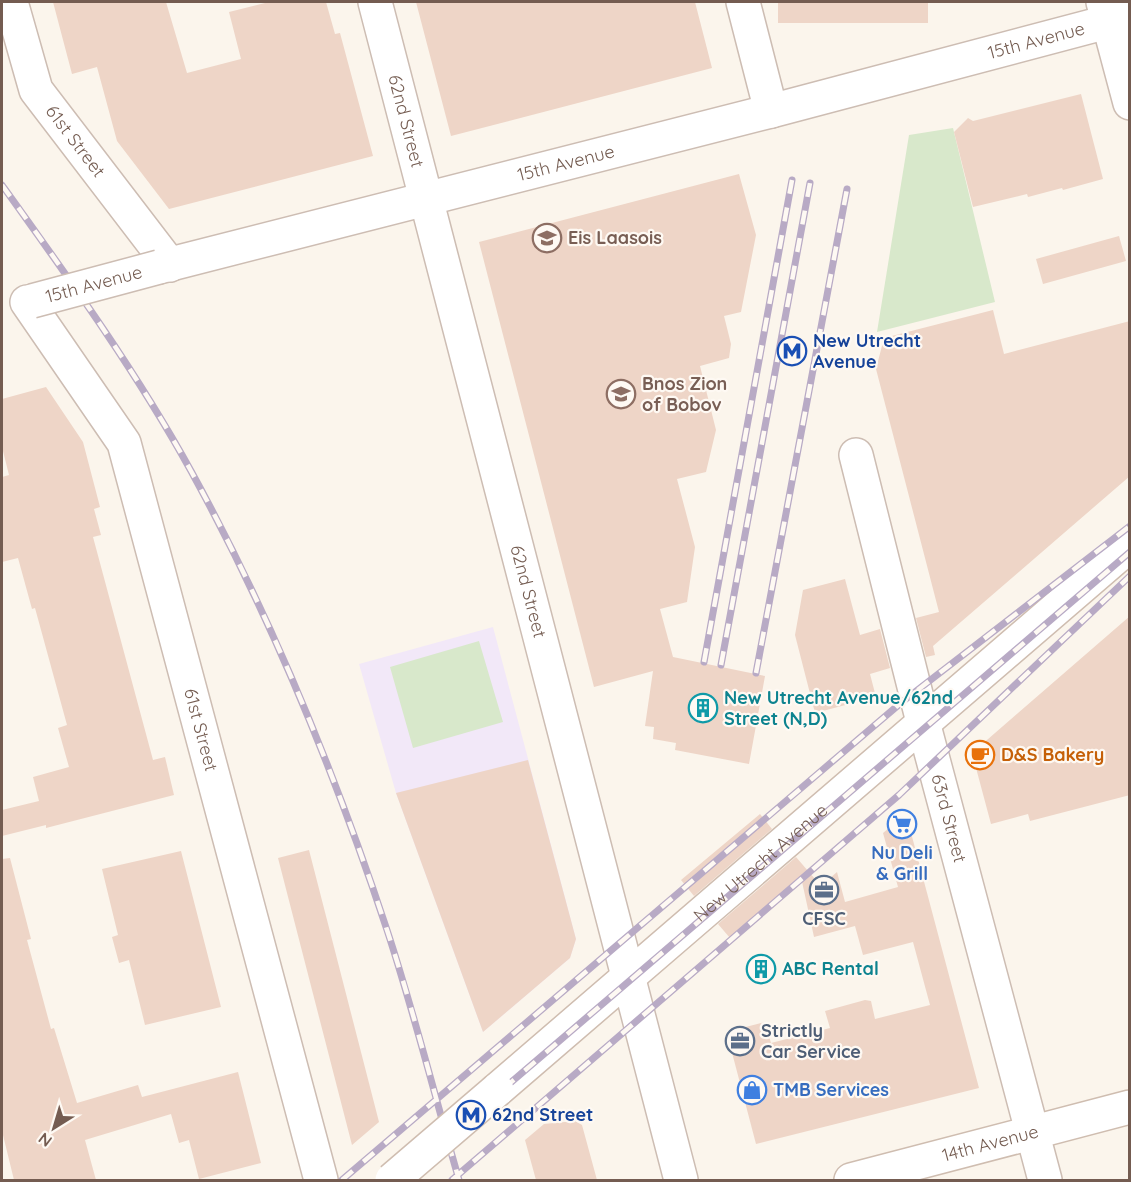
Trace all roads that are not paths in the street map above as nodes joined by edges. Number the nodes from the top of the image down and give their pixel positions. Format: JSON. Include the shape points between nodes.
{"nodes":[{"id":1,"x":11,"y":2,"type":"edge"},
{"id":2,"x":375,"y":2,"type":"edge"},
{"id":3,"x":743,"y":2,"type":"edge"},
{"id":4,"x":1114,"y":13,"type":"edge"},
{"id":5,"x":1130,"y":103,"type":"edge"},
{"id":6,"x":771,"y":111,"type":"junction"},
{"id":7,"x":427,"y":199,"type":"junction"},
{"id":8,"x":165,"y":266,"type":"junction"},
{"id":9,"x":20,"y":304,"type":"edge"},
{"id":10,"x":856,"y":455,"type":"dead end"},
{"id":11,"x":1130,"y":545,"type":"edge"},
{"id":12,"x":923,"y":722,"type":"junction"},
{"id":13,"x":628,"y":978,"type":"junction"},
{"id":14,"x":1130,"y":1107,"type":"edge"},
{"id":15,"x":1032,"y":1133,"type":"junction"},
{"id":16,"x":321,"y":1180,"type":"edge"},
{"id":17,"x":392,"y":1180,"type":"edge"},
{"id":18,"x":681,"y":1180,"type":"edge"},
{"id":19,"x":851,"y":1180,"type":"edge"},
{"id":20,"x":1045,"y":1180,"type":"edge"}],
"edges":[{"from":1,"to":8,"type":"street","name":"61st Street","via":[[36,90]]},
{"from":2,"to":7,"type":"street","name":"62nd Street"},
{"from":3,"to":6,"type":"street"},
{"from":4,"to":5,"type":"street"},
{"from":4,"to":6,"type":"street","name":"15th Avenue"},
{"from":6,"to":7,"type":"street","name":"15th Avenue"},
{"from":7,"to":8,"type":"street","name":"15th Avenue"},
{"from":7,"to":13,"type":"street","name":"62nd Street"},
{"from":8,"to":9,"type":"street","name":"15th Avenue","bridge":true},
{"from":9,"to":16,"type":"street","name":"61st Street","via":[[124,442]]},
{"from":10,"to":12,"type":"street","name":"63rd Street"},
{"from":11,"to":12,"type":"street","name":"New Utrecht Avenue"},
{"from":12,"to":13,"type":"street","name":"New Utrecht Avenue"},
{"from":12,"to":15,"type":"street","name":"63rd Street"},
{"from":13,"to":17,"type":"street","name":"New Utrecht Avenue","bridge":true},
{"from":13,"to":18,"type":"street","name":"62nd Street"},
{"from":14,"to":15,"type":"street","name":"14th Avenue"},
{"from":15,"to":19,"type":"street","name":"14th Avenue"},
{"from":15,"to":20,"type":"street","name":"63rd Street"}]}
